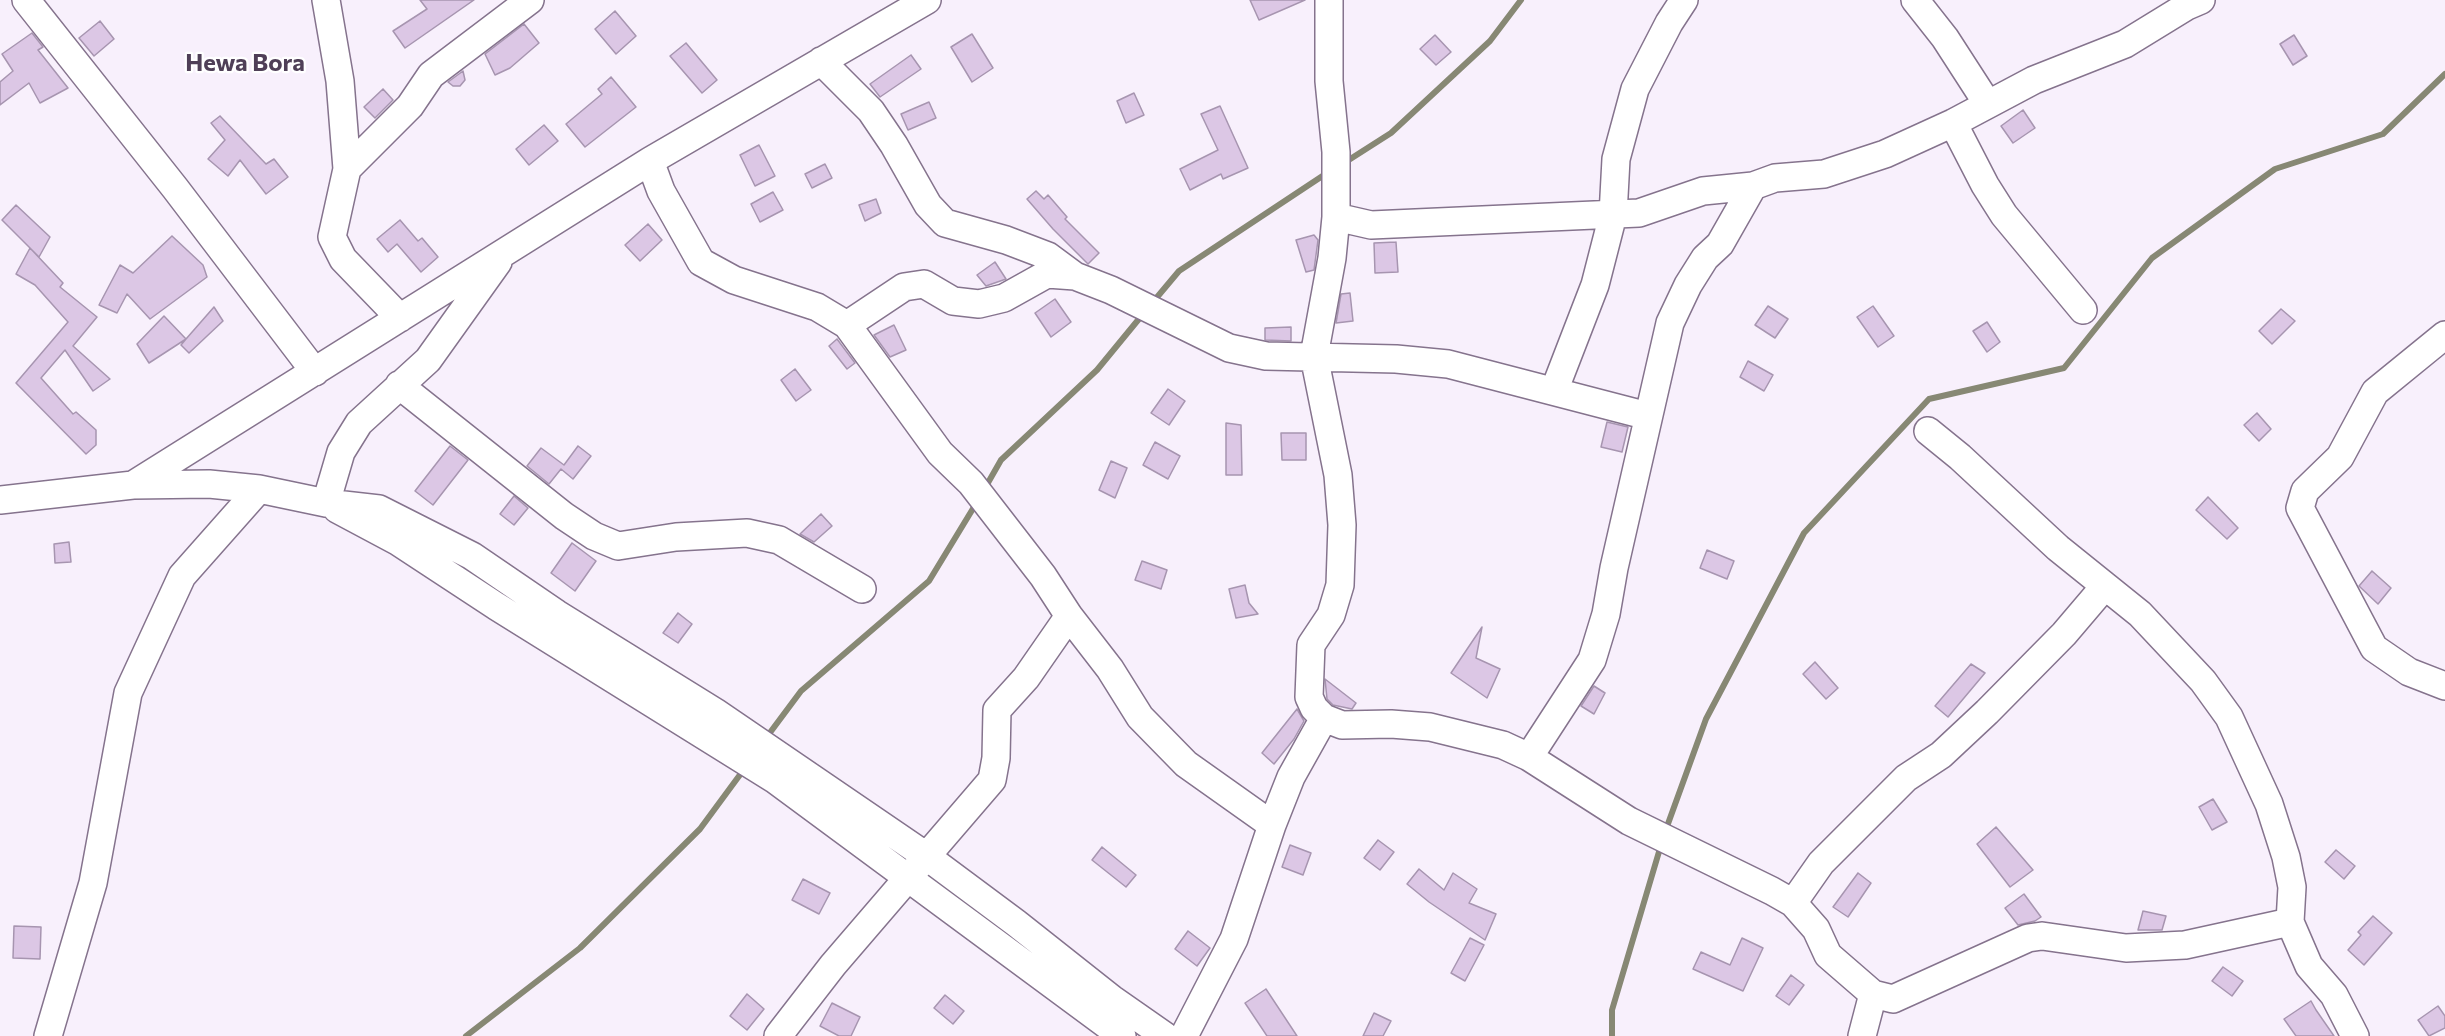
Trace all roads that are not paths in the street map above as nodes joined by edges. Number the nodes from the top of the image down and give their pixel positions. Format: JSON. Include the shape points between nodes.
{"nodes":[{"id":1,"x":26,"y":0,"type":"edge"},
{"id":2,"x":326,"y":0,"type":"edge"},
{"id":3,"x":530,"y":0,"type":"edge"},
{"id":4,"x":927,"y":0,"type":"edge"},
{"id":5,"x":1329,"y":0,"type":"edge"},
{"id":6,"x":1684,"y":0,"type":"edge"},
{"id":7,"x":1915,"y":0,"type":"edge"},
{"id":8,"x":2202,"y":0,"type":"edge"},
{"id":9,"x":822,"y":61,"type":"junction"},
{"id":10,"x":1987,"y":103,"type":"junction"},
{"id":11,"x":1953,"y":123,"type":"junction"},
{"id":12,"x":650,"y":161,"type":"junction"},
{"id":13,"x":347,"y":169,"type":"junction"},
{"id":14,"x":1754,"y":186,"type":"junction"},
{"id":15,"x":1613,"y":215,"type":"junction"},
{"id":16,"x":1336,"y":217,"type":"junction"},
{"id":17,"x":506,"y":250,"type":"junction"},
{"id":18,"x":1075,"y":276,"type":"junction"},
{"id":19,"x":2083,"y":310,"type":"dead end"},
{"id":20,"x":400,"y":318,"type":"junction"},
{"id":21,"x":847,"y":325,"type":"junction"},
{"id":22,"x":2445,"y":335,"type":"edge"},
{"id":23,"x":1314,"y":356,"type":"junction"},
{"id":24,"x":315,"y":372,"type":"junction"},
{"id":25,"x":399,"y":385,"type":"junction"},
{"id":26,"x":1554,"y":391,"type":"junction"},
{"id":27,"x":1648,"y":416,"type":"junction"},
{"id":28,"x":1928,"y":432,"type":"dead end"},
{"id":29,"x":133,"y":485,"type":"junction"},
{"id":30,"x":259,"y":489,"type":"junction"},
{"id":31,"x":0,"y":500,"type":"edge"},
{"id":32,"x":326,"y":503,"type":"junction"},
{"id":33,"x":2104,"y":587,"type":"junction"},
{"id":34,"x":862,"y":589,"type":"dead end"},
{"id":35,"x":1069,"y":616,"type":"junction"},
{"id":36,"x":2445,"y":686,"type":"edge"},
{"id":37,"x":1324,"y":718,"type":"junction"},
{"id":38,"x":1529,"y":757,"type":"junction"},
{"id":39,"x":1272,"y":825,"type":"junction"},
{"id":40,"x":926,"y":856,"type":"junction"},
{"id":41,"x":907,"y":879,"type":"junction"},
{"id":42,"x":1793,"y":903,"type":"junction"},
{"id":43,"x":2290,"y":922,"type":"junction"},
{"id":44,"x":1873,"y":994,"type":"junction"},
{"id":45,"x":1099,"y":1018,"type":"edge"},
{"id":46,"x":48,"y":1036,"type":"edge"},
{"id":47,"x":778,"y":1036,"type":"edge"},
{"id":48,"x":1122,"y":1036,"type":"edge"},
{"id":49,"x":1166,"y":1036,"type":"edge"},
{"id":50,"x":1184,"y":1036,"type":"edge"},
{"id":51,"x":1862,"y":1036,"type":"edge"},
{"id":52,"x":2355,"y":1036,"type":"edge"}],
"edges":[{"from":1,"to":24,"type":"street"},
{"from":2,"to":13,"type":"street","via":[[340,81]]},
{"from":3,"to":13,"type":"street","via":[[431,75],[410,106]]},
{"from":4,"to":9,"type":"street"},
{"from":5,"to":16,"type":"street"},
{"from":6,"to":15,"type":"street","via":[[1635,89],[1616,159]]},
{"from":7,"to":10,"type":"street"},
{"from":8,"to":10,"type":"street","via":[[2125,44]]},
{"from":9,"to":12,"type":"street"},
{"from":9,"to":18,"type":"street","via":[[871,111],[928,205],[945,223],[1048,256]]},
{"from":10,"to":11,"type":"street"},
{"from":11,"to":14,"type":"street","via":[[1824,174],[1775,178]]},
{"from":11,"to":19,"type":"street","via":[[2004,215]]},
{"from":12,"to":17,"type":"street"},
{"from":12,"to":21,"type":"street","via":[[661,190],[701,262],[734,280],[817,307]]},
{"from":13,"to":20,"type":"street","via":[[332,237],[343,259]]},
{"from":14,"to":15,"type":"street","via":[[1703,191],[1639,213]]},
{"from":14,"to":27,"type":"street","via":[[1720,244],[1705,258],[1688,285],[1670,323]]},
{"from":15,"to":16,"type":"street","via":[[1371,225]]},
{"from":15,"to":26,"type":"street","via":[[1595,285]]},
{"from":16,"to":23,"type":"street"},
{"from":17,"to":20,"type":"street"},
{"from":17,"to":25,"type":"street","via":[[428,360]]},
{"from":18,"to":21,"type":"street","via":[[1047,274],[1004,298],[979,304],[953,301],[924,284],[904,287]]},
{"from":18,"to":23,"type":"street","via":[[1229,348],[1266,356]]},
{"from":20,"to":24,"type":"street"},
{"from":21,"to":35,"type":"street","via":[[940,453],[971,483]]},
{"from":22,"to":36,"type":"street","via":[[2374,392],[2340,457],[2305,491],[2300,508],[2374,648],[2409,672]]},
{"from":23,"to":26,"type":"street","via":[[1448,364]]},
{"from":23,"to":37,"type":"street","via":[[1338,475],[1341,525],[1340,585],[1331,615],[1311,645],[1309,697]]},
{"from":24,"to":29,"type":"street"},
{"from":25,"to":32,"type":"street","via":[[359,423],[341,452]]},
{"from":25,"to":34,"type":"street","via":[[594,536],[618,546],[676,537],[747,533],[779,540]]},
{"from":26,"to":27,"type":"street"},
{"from":27,"to":38,"type":"street","via":[[1606,614],[1592,660]]},
{"from":28,"to":33,"type":"street"},
{"from":29,"to":30,"type":"street","via":[[209,484]]},
{"from":29,"to":31,"type":"street"},
{"from":30,"to":32,"type":"street"},
{"from":30,"to":46,"type":"street","via":[[182,576],[128,693],[93,883]]},
{"from":32,"to":40,"type":"street","via":[[379,509],[472,556],[557,614],[716,712]]},
{"from":32,"to":41,"type":"street","via":[[398,541],[774,779]]},
{"from":33,"to":42,"type":"street","via":[[1987,712],[1941,755],[1906,778],[1821,863]]},
{"from":33,"to":43,"type":"street","via":[[2166,640],[2229,717],[2269,804],[2286,857],[2292,887]]},
{"from":35,"to":39,"type":"street","via":[[1148,725],[1186,764]]},
{"from":35,"to":40,"type":"street","via":[[1026,678],[997,710],[992,780]]},
{"from":37,"to":38,"type":"street","via":[[1351,726],[1430,727],[1503,745]]},
{"from":37,"to":39,"type":"street","via":[[1291,777]]},
{"from":38,"to":42,"type":"street","via":[[1629,821]]},
{"from":39,"to":50,"type":"street","via":[[1234,939]]},
{"from":40,"to":41,"type":"street"},
{"from":40,"to":45,"type":"street","via":[[1016,923]]},
{"from":41,"to":45,"type":"street"},
{"from":41,"to":47,"type":"street"},
{"from":42,"to":44,"type":"street","via":[[1816,929],[1828,955]]},
{"from":43,"to":44,"type":"street","via":[[2185,945],[2126,948],[2042,936],[2028,938],[1893,999]]},
{"from":43,"to":52,"type":"street","via":[[2309,966],[2334,995]]},
{"from":44,"to":51,"type":"street"},
{"from":45,"to":48,"type":"street"},
{"from":45,"to":49,"type":"street"}]}
